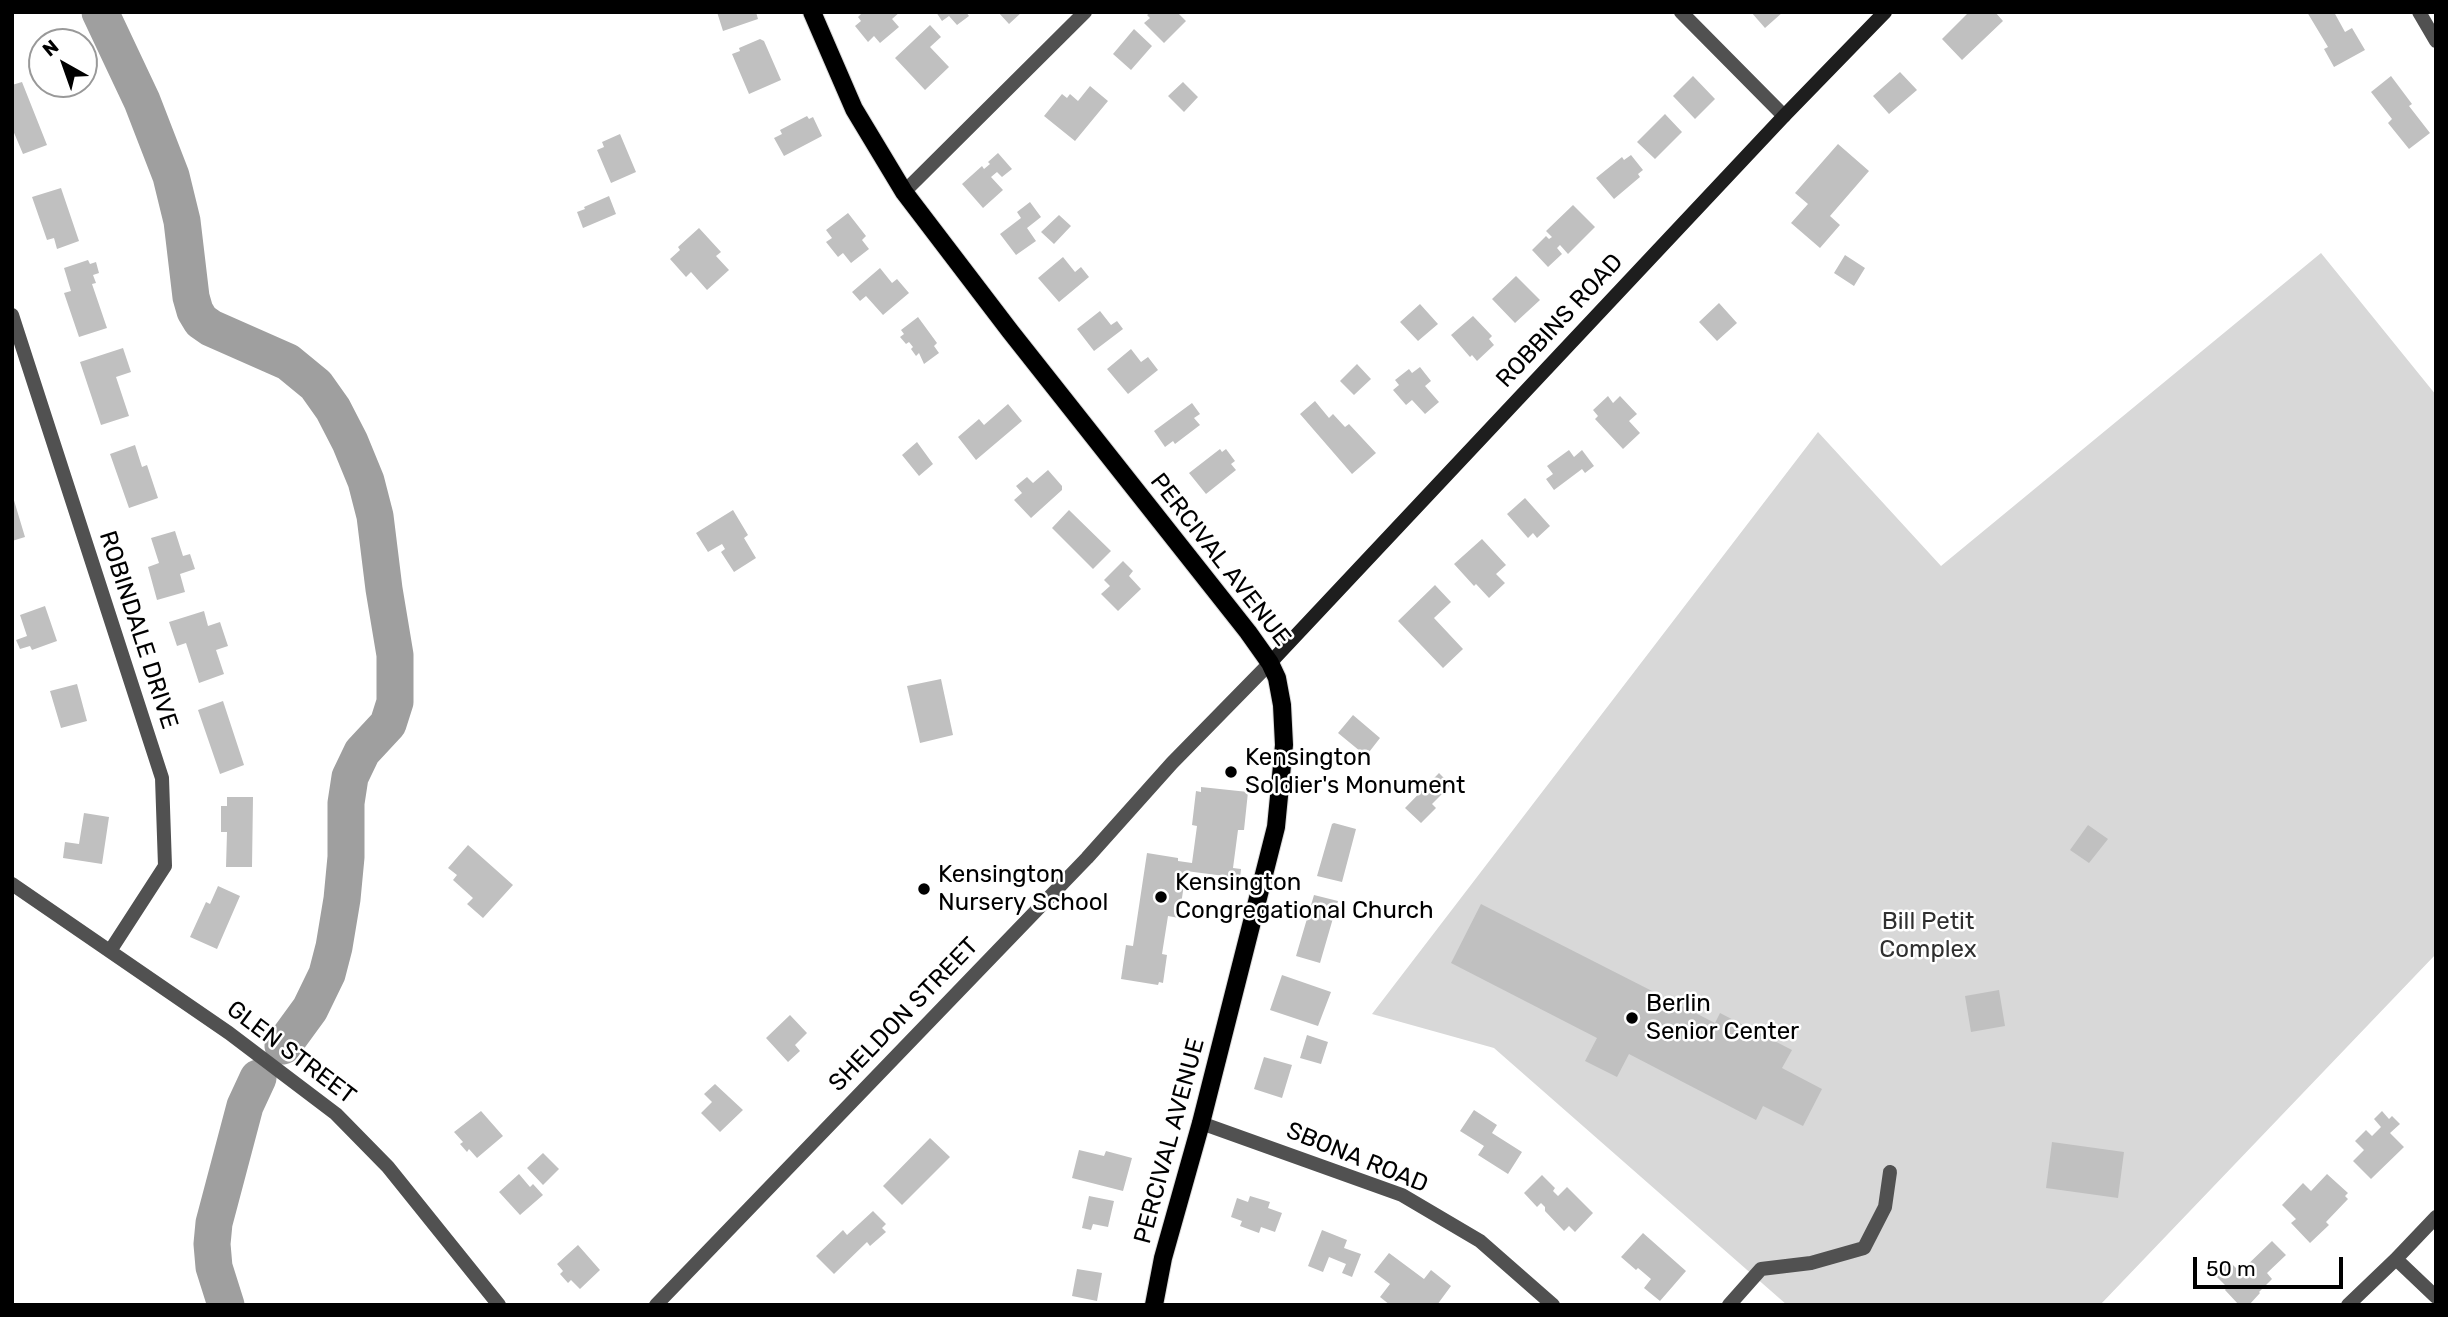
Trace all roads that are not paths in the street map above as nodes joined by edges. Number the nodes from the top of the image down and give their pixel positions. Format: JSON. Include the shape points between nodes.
{"nodes":[{"id":1,"x":812,"y":12,"type":"edge"},
{"id":2,"x":1085,"y":12,"type":"edge"},
{"id":3,"x":1681,"y":12,"type":"edge"},
{"id":4,"x":1885,"y":12,"type":"edge"},
{"id":5,"x":2419,"y":12,"type":"edge"},
{"id":6,"x":2436,"y":41,"type":"edge"},
{"id":7,"x":1784,"y":116,"type":"junction"},
{"id":8,"x":904,"y":192,"type":"junction"},
{"id":9,"x":12,"y":315,"type":"edge"},
{"id":10,"x":1270,"y":663,"type":"junction"},
{"id":11,"x":12,"y":884,"type":"edge"},
{"id":12,"x":110,"y":951,"type":"junction"},
{"id":13,"x":1201,"y":1123,"type":"junction"},
{"id":14,"x":1890,"y":1172,"type":"dead end"},
{"id":15,"x":2436,"y":1217,"type":"edge"},
{"id":16,"x":2396,"y":1259,"type":"junction"},
{"id":17,"x":2436,"y":1297,"type":"edge"},
{"id":18,"x":499,"y":1305,"type":"edge"},
{"id":19,"x":656,"y":1305,"type":"edge"},
{"id":20,"x":1154,"y":1305,"type":"edge"},
{"id":21,"x":1553,"y":1305,"type":"edge"},
{"id":22,"x":1729,"y":1305,"type":"edge"},
{"id":23,"x":2348,"y":1305,"type":"edge"}],
"edges":[{"from":1,"to":8,"type":"main road","name":"PERCIVAL AVENUE","via":[[854,109]]},
{"from":2,"to":8,"type":"street"},
{"from":3,"to":7,"type":"street"},
{"from":4,"to":7,"type":"street","name":"ROBBINS ROAD"},
{"from":5,"to":6,"type":"street"},
{"from":7,"to":10,"type":"street","name":"ROBBINS ROAD"},
{"from":8,"to":10,"type":"main road","name":"PERCIVAL AVENUE"},
{"from":9,"to":12,"type":"street","name":"ROBINDALE DRIVE","via":[[162,778],[165,866]]},
{"from":10,"to":13,"type":"main road","name":"PERCIVAL AVENUE","via":[[1283,718],[1276,827]]},
{"from":10,"to":19,"type":"street","name":"SHELDON STREET"},
{"from":11,"to":12,"type":"street","name":"GLEN STREET"},
{"from":12,"to":18,"type":"street","name":"GLEN STREET","via":[[336,1114],[388,1167]]},
{"from":13,"to":20,"type":"main road","name":"PERCIVAL AVENUE"},
{"from":13,"to":21,"type":"street","name":"SBONA ROAD","via":[[1402,1195],[1480,1241]]},
{"from":14,"to":22,"type":"street","via":[[1885,1207],[1864,1248],[1811,1263],[1761,1269]]},
{"from":15,"to":16,"type":"street"},
{"from":16,"to":17,"type":"street"},
{"from":16,"to":23,"type":"street"}]}
